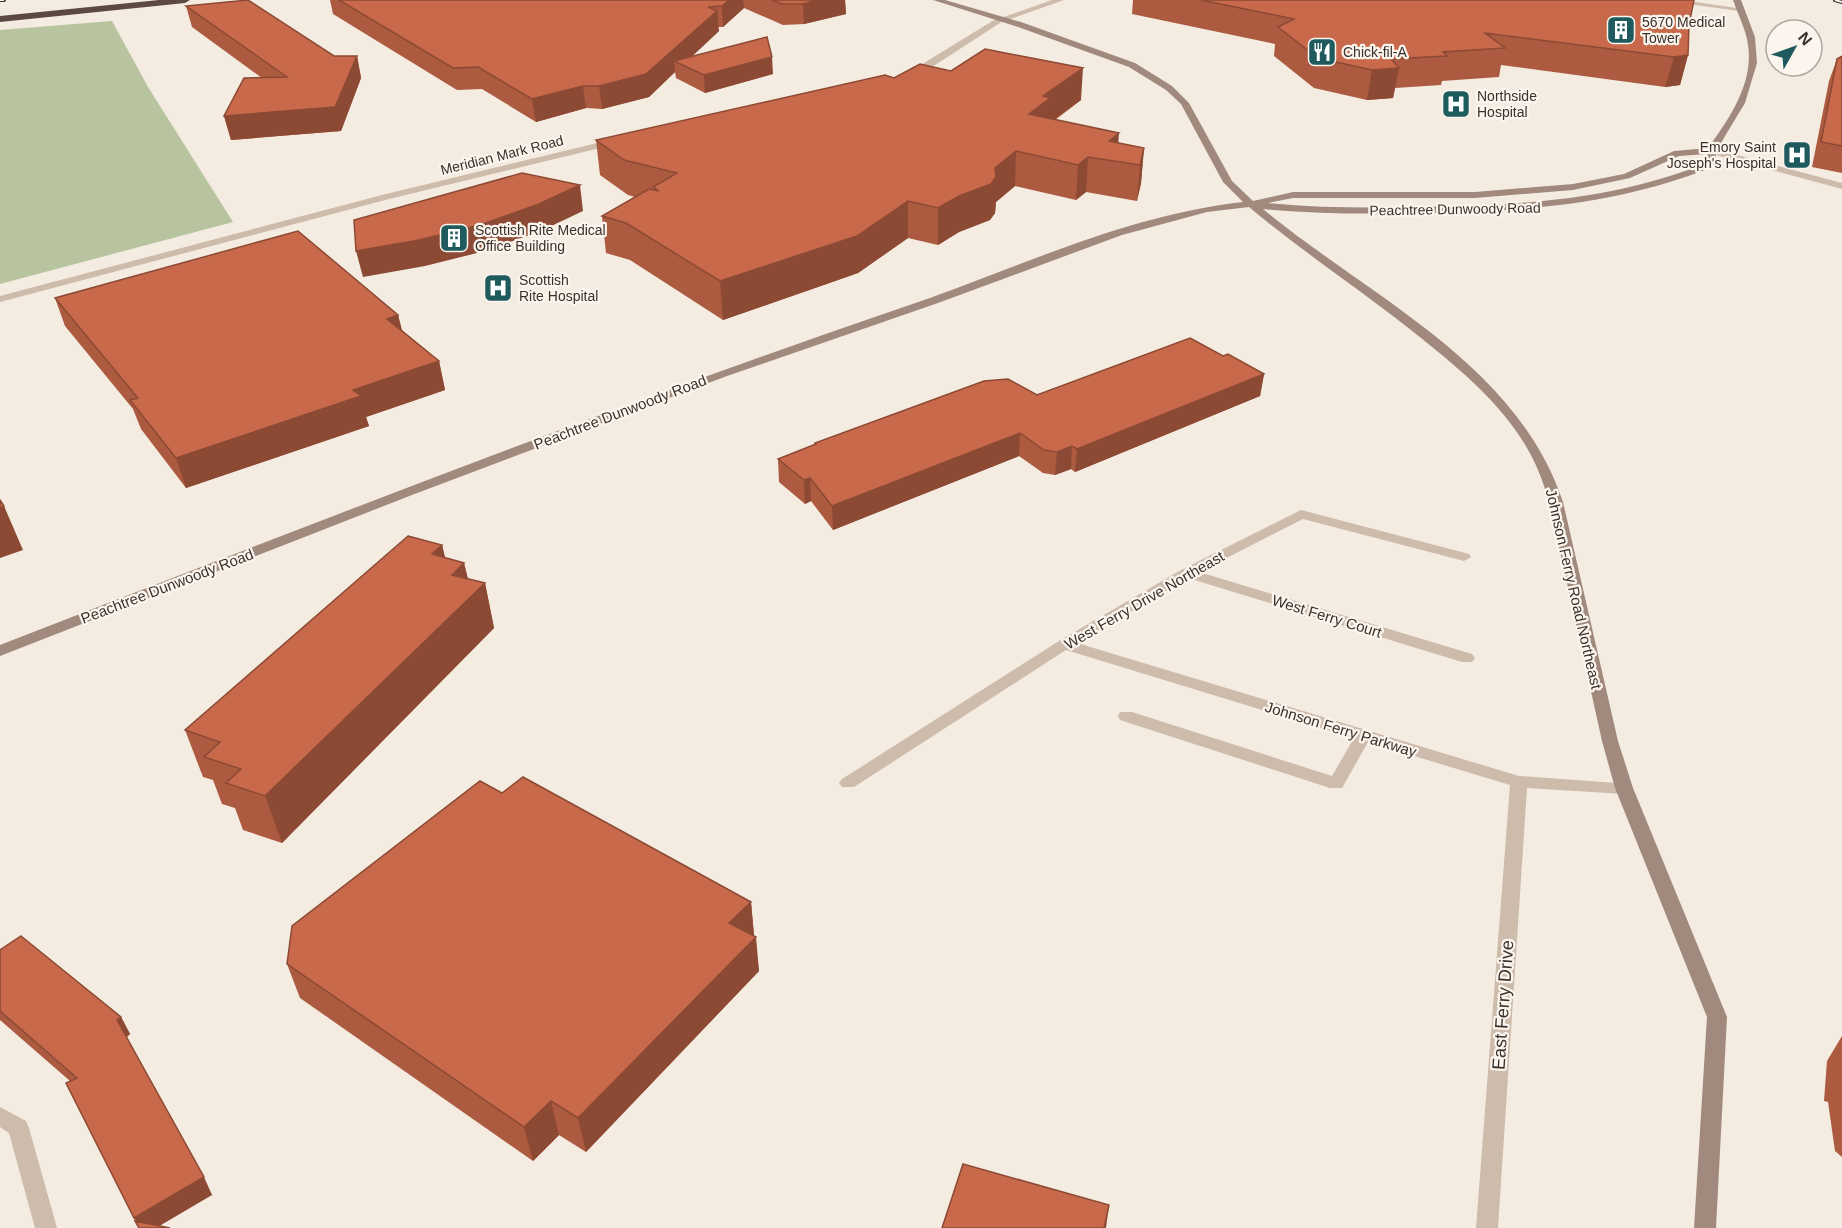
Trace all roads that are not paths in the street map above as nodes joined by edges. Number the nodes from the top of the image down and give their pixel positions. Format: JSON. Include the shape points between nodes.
{"nodes":[{"id":1,"x":85,"y":0,"type":"edge"},
{"id":2,"x":185,"y":0,"type":"edge"},
{"id":3,"x":937,"y":0,"type":"edge"},
{"id":4,"x":1060,"y":0,"type":"edge"},
{"id":5,"x":1663,"y":0,"type":"edge"},
{"id":6,"x":1738,"y":4,"type":"edge"},
{"id":7,"x":10,"y":7,"type":"dead end"},
{"id":8,"x":0,"y":19,"type":"edge"},
{"id":9,"x":1002,"y":19,"type":"junction"},
{"id":10,"x":898,"y":78,"type":"edge"},
{"id":11,"x":621,"y":141,"type":"edge"},
{"id":12,"x":1711,"y":151,"type":"junction"},
{"id":13,"x":1842,"y":186,"type":"edge"},
{"id":14,"x":1251,"y":204,"type":"junction"},
{"id":15,"x":0,"y":299,"type":"edge"},
{"id":16,"x":1464,"y":557,"type":"dead end"},
{"id":17,"x":1186,"y":573,"type":"junction"},
{"id":18,"x":1064,"y":644,"type":"junction"},
{"id":19,"x":0,"y":651,"type":"edge"},
{"id":20,"x":1467,"y":658,"type":"dead end"},
{"id":21,"x":1126,"y":716,"type":"dead end"},
{"id":22,"x":1363,"y":736,"type":"junction"},
{"id":23,"x":1519,"y":782,"type":"junction"},
{"id":24,"x":848,"y":783,"type":"dead end"},
{"id":25,"x":1624,"y":788,"type":"junction"},
{"id":26,"x":0,"y":1116,"type":"edge"},
{"id":27,"x":46,"y":1228,"type":"edge"},
{"id":28,"x":1487,"y":1228,"type":"edge"},
{"id":29,"x":1705,"y":1228,"type":"edge"}],
"edges":[{"from":1,"to":7,"type":"highway"},
{"from":2,"to":8,"type":"highway"},
{"from":3,"to":9,"type":"main road","name":"Johnson Ferry Road Northeast"},
{"from":4,"to":9,"type":"street"},
{"from":5,"to":6,"type":"street"},
{"from":6,"to":12,"type":"main road","name":"Peachtree Dunwoody Road","via":[[1753,47],[1753,68],[1730,126]]},
{"from":9,"to":10,"type":"street","via":[[926,67]]},
{"from":9,"to":14,"type":"main road","name":"Johnson Ferry Road Northeast","via":[[1132,65],[1169,88],[1185,103],[1228,182]]},
{"from":11,"to":15,"type":"street","name":"Meridian Mark Road","via":[[386,197]]},
{"from":12,"to":13,"type":"street"},
{"from":12,"to":14,"type":"main road","name":"Peachtree Dunwoody Road","via":[[1677,153],[1614,180],[1555,190],[1475,195],[1293,195]]},
{"from":12,"to":14,"type":"main road","name":"Peachtree Dunwoody Road","via":[[1712,164],[1659,185],[1542,207],[1309,211]]},
{"from":14,"to":19,"type":"main road","name":"Peachtree Dunwoody Road","via":[[1206,209],[1118,233],[723,373]]},
{"from":14,"to":25,"type":"main road","name":"Johnson Ferry Road Northeast","via":[[1464,367],[1501,403],[1530,442],[1556,502]]},
{"from":16,"to":17,"type":"street","name":"West Ferry Drive Northeast","via":[[1301,514]]},
{"from":17,"to":18,"type":"street","name":"West Ferry Drive Northeast"},
{"from":17,"to":20,"type":"street","name":"West Ferry Court"},
{"from":18,"to":22,"type":"street","name":"Johnson Ferry Parkway"},
{"from":18,"to":24,"type":"street","name":"West Ferry Drive Northeast"},
{"from":21,"to":22,"type":"street","via":[[1336,784]]},
{"from":22,"to":23,"type":"street","name":"Johnson Ferry Parkway"},
{"from":23,"to":25,"type":"street","name":"Johnson Ferry Parkway"},
{"from":23,"to":28,"type":"street","name":"East Ferry Drive"},
{"from":25,"to":29,"type":"main road","name":"Johnson Ferry Road Northeast","via":[[1717,1017]]},
{"from":26,"to":27,"type":"street","via":[[18,1128]]}]}
